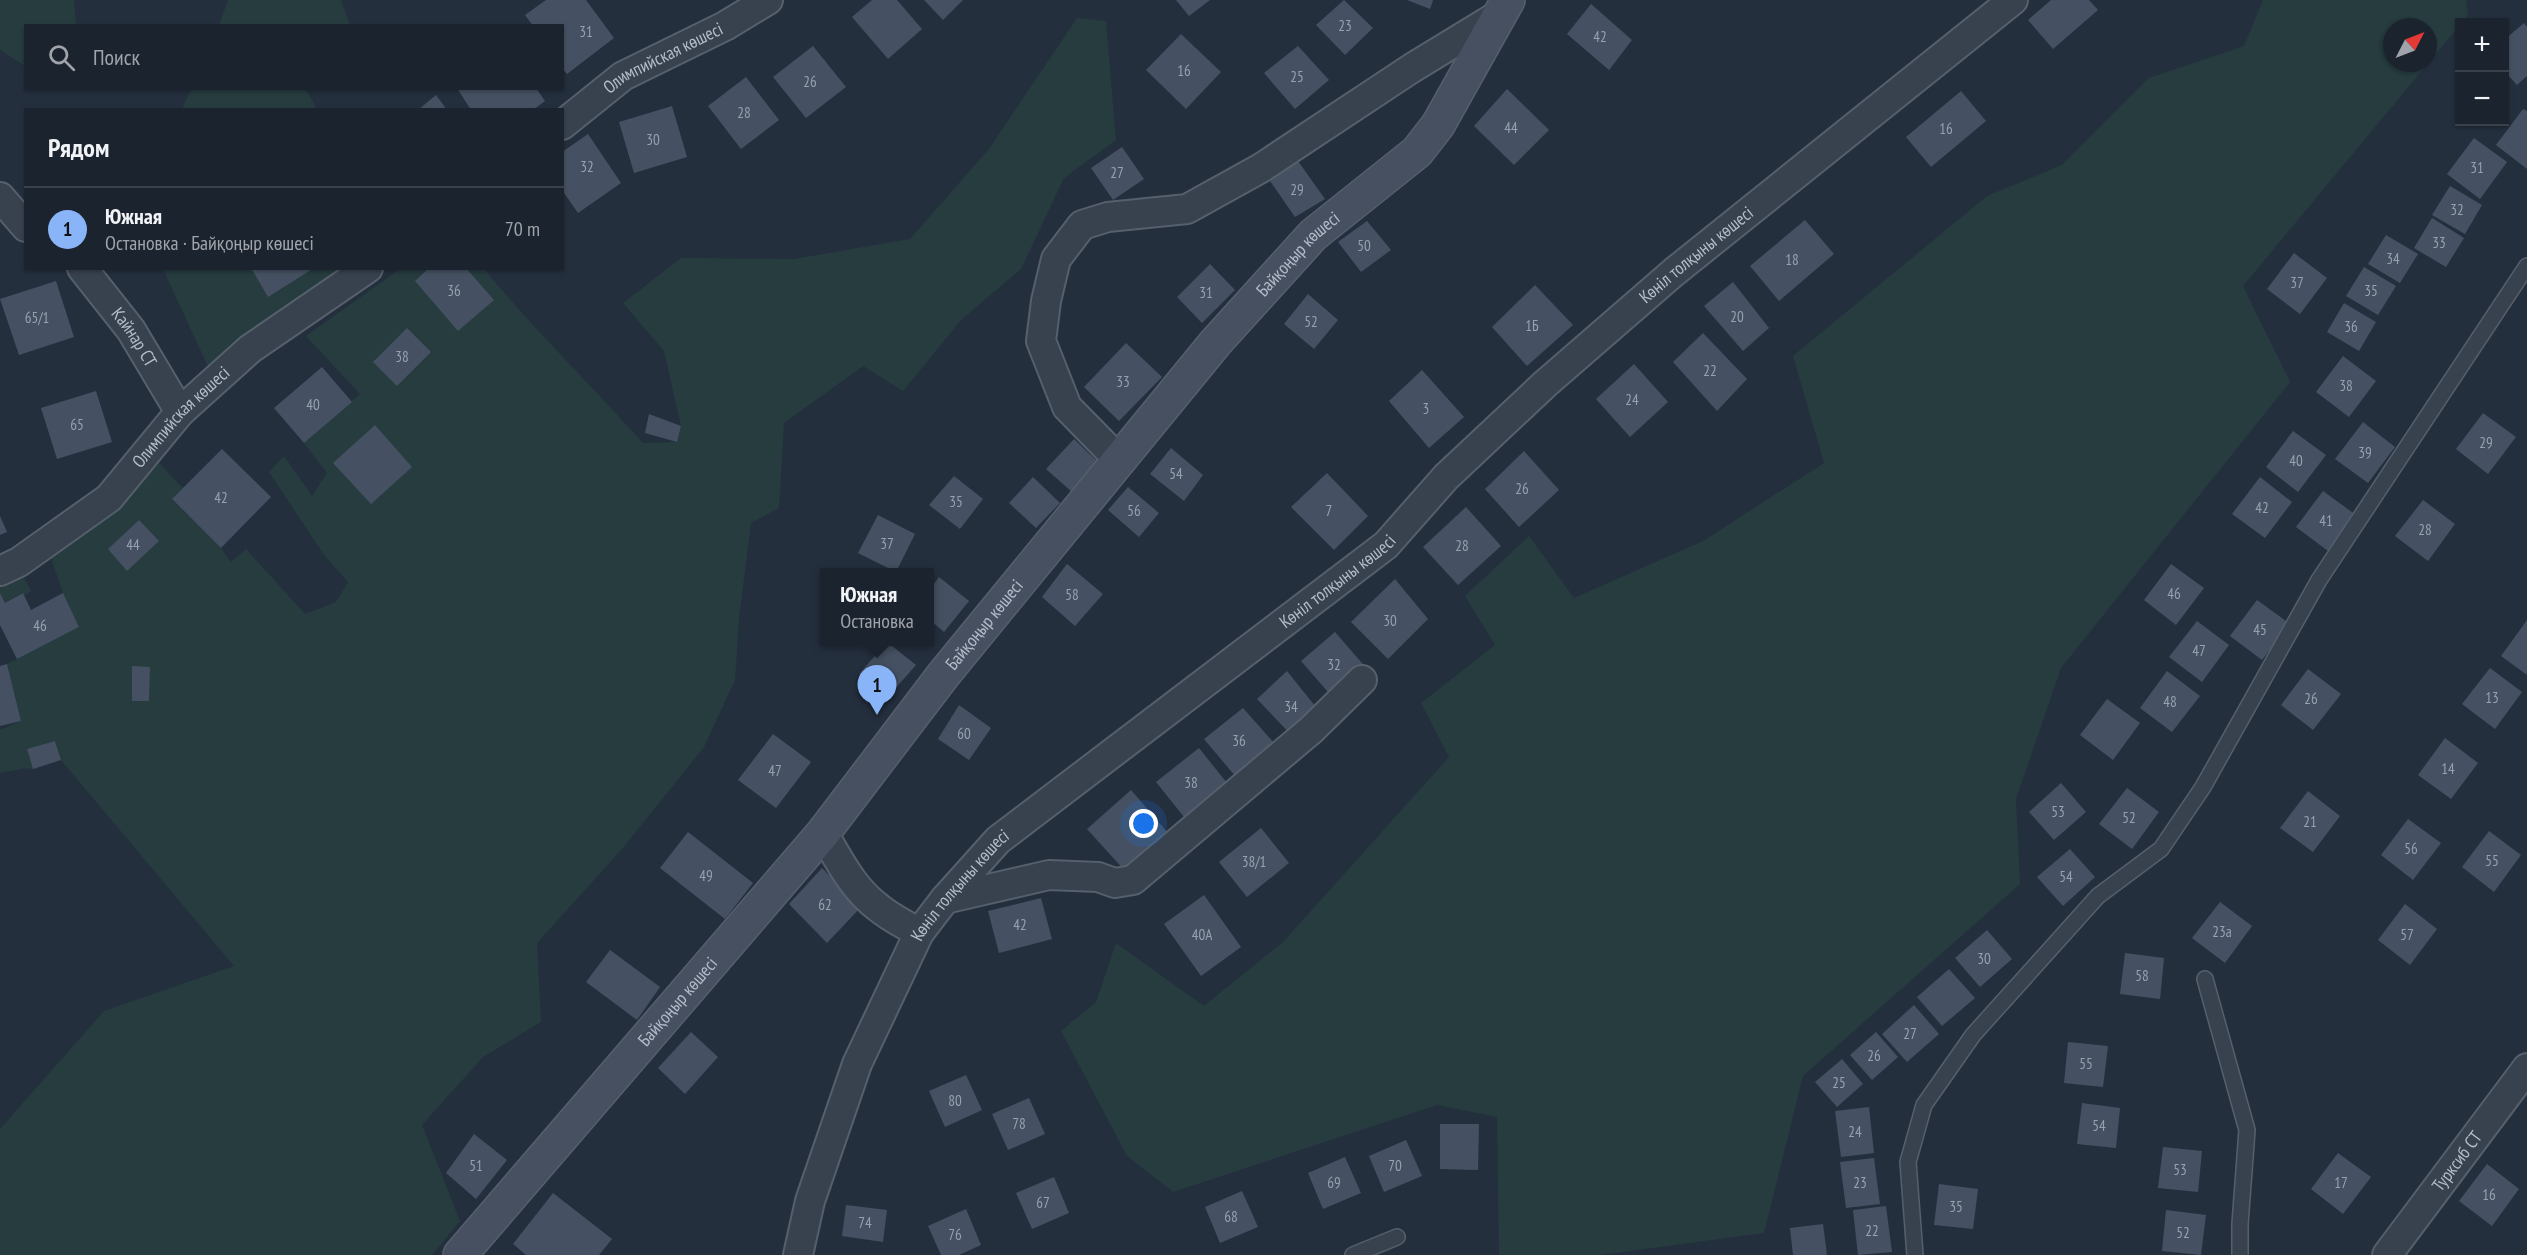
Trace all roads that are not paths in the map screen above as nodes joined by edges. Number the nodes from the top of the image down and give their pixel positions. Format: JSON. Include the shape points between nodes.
{"nodes":[{"id":1,"x":768,"y":0,"type":"edge"},
{"id":2,"x":2013,"y":0,"type":"edge"},
{"id":3,"x":1504,"y":8,"type":"edge"},
{"id":4,"x":564,"y":122,"type":"edge"},
{"id":5,"x":0,"y":197,"type":"edge"},
{"id":6,"x":24,"y":225,"type":"edge"},
{"id":7,"x":2527,"y":266,"type":"edge"},
{"id":8,"x":84,"y":270,"type":"edge"},
{"id":9,"x":365,"y":270,"type":"edge"},
{"id":10,"x":180,"y":412,"type":"junction"},
{"id":11,"x":1119,"y":460,"type":"junction"},
{"id":12,"x":0,"y":571,"type":"edge"},
{"id":13,"x":1362,"y":680,"type":"dead end"},
{"id":14,"x":823,"y":833,"type":"junction"},
{"id":15,"x":945,"y":899,"type":"junction"},
{"id":16,"x":919,"y":933,"type":"junction"},
{"id":17,"x":2205,"y":979,"type":"dead end"},
{"id":18,"x":2527,"y":1068,"type":"edge"},
{"id":19,"x":1397,"y":1237,"type":"dead end"},
{"id":20,"x":460,"y":1255,"type":"edge"},
{"id":21,"x":798,"y":1255,"type":"edge"},
{"id":22,"x":1353,"y":1255,"type":"edge"},
{"id":23,"x":1915,"y":1255,"type":"edge"},
{"id":24,"x":2240,"y":1255,"type":"edge"},
{"id":25,"x":2387,"y":1255,"type":"edge"}],
"edges":[{"from":1,"to":4,"type":"street","name":"Олимпийская көшесі","via":[[725,26],[623,76]]},
{"from":2,"to":15,"type":"street","name":"Көніл толқыны көшесі","via":[[1674,272],[1553,376],[1446,477],[1386,545],[998,840]]},
{"from":3,"to":11,"type":"street","name":"Байқоңыр көшесі","via":[[1438,125],[1417,153],[1313,235],[1216,342]]},
{"from":3,"to":11,"type":"street","via":[[1261,168],[1187,209],[1108,217],[1082,225],[1056,259],[1041,341],[1067,407]]},
{"from":5,"to":6,"type":"street"},
{"from":7,"to":23,"type":"lane","via":[[2319,580],[2203,787],[2161,849],[2098,896],[1973,1035],[1924,1104],[1908,1162]]},
{"from":8,"to":10,"type":"street","name":"Кайнар СТ","via":[[131,330]]},
{"from":9,"to":10,"type":"street","name":"Олимпийская көшесі","via":[[250,349]]},
{"from":10,"to":12,"type":"street","name":"Олимпийская көшесі","via":[[109,498],[19,562]]},
{"from":11,"to":14,"type":"street","name":"Байқоңыр көшесі","via":[[944,674]]},
{"from":13,"to":15,"type":"street","via":[[1311,730],[1133,880],[1115,883],[1049,874]]},
{"from":14,"to":16,"type":"street","via":[[860,891],[879,909]]},
{"from":14,"to":20,"type":"street","name":"Байқоңыр көшесі"},
{"from":15,"to":16,"type":"street","name":"Көніл толқыны көшесі"},
{"from":16,"to":21,"type":"street","name":"Көніл толқыны көшесі","via":[[857,1064],[810,1201]]},
{"from":17,"to":24,"type":"lane","via":[[2247,1130]]},
{"from":18,"to":25,"type":"street","name":"Турксиб СТ"},
{"from":19,"to":22,"type":"lane"}]}
